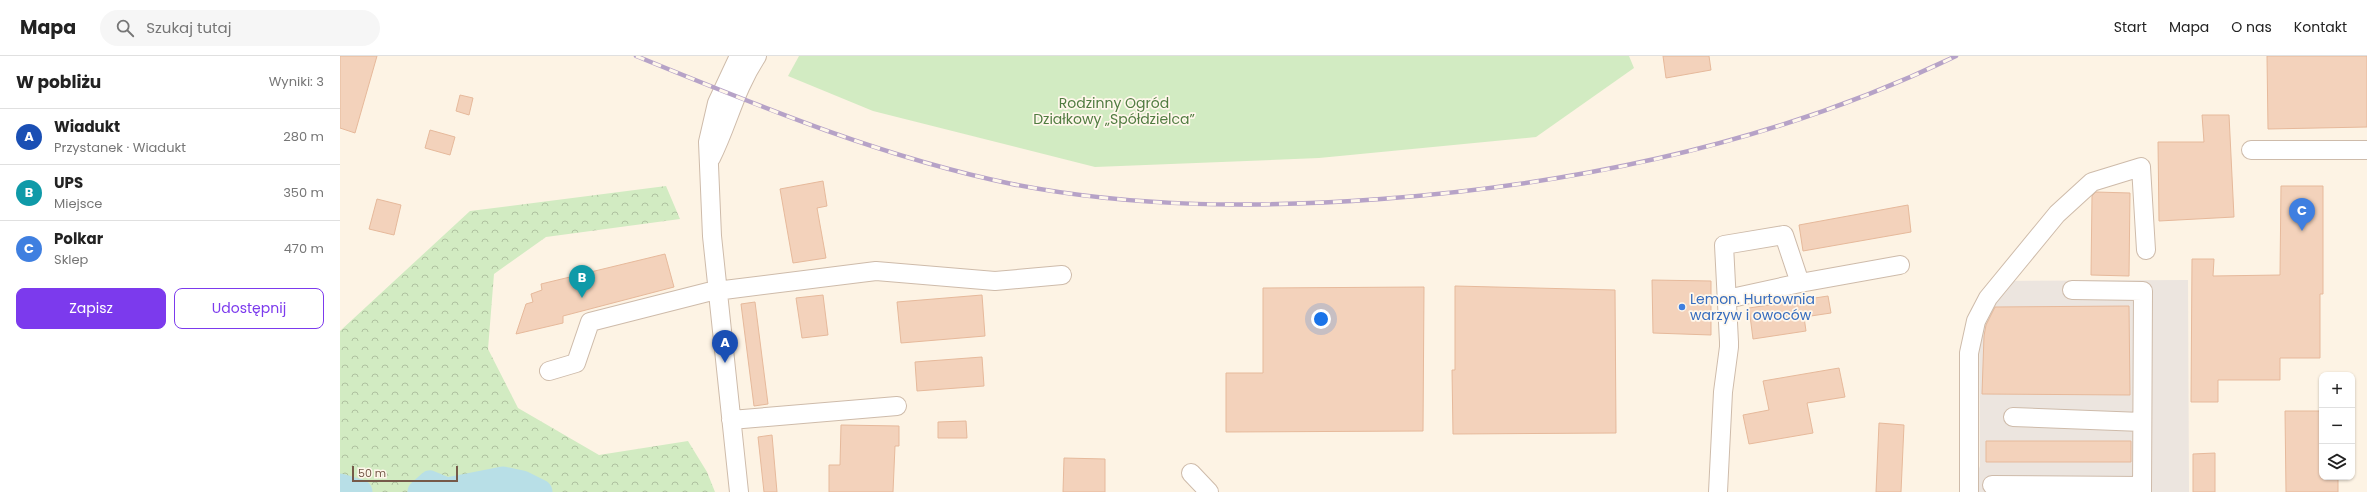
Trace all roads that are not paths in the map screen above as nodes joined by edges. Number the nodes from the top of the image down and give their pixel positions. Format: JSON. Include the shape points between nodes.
{"nodes":[{"id":1,"x":740,"y":56,"type":"edge"},
{"id":2,"x":757,"y":56,"type":"edge"},
{"id":3,"x":2252,"y":150,"type":"dead end"},
{"id":4,"x":2367,"y":150,"type":"edge"},
{"id":5,"x":709,"y":164,"type":"junction"},
{"id":6,"x":2146,"y":250,"type":"dead end"},
{"id":7,"x":1900,"y":265,"type":"dead end"},
{"id":8,"x":1062,"y":275,"type":"dead end"},
{"id":9,"x":1800,"y":283,"type":"junction"},
{"id":10,"x":717,"y":290,"type":"junction"},
{"id":11,"x":2072,"y":290,"type":"dead end"},
{"id":12,"x":1727,"y":299,"type":"junction"},
{"id":13,"x":549,"y":372,"type":"dead end"},
{"id":14,"x":897,"y":406,"type":"dead end"},
{"id":15,"x":2013,"y":418,"type":"dead end"},
{"id":16,"x":731,"y":420,"type":"junction"},
{"id":17,"x":2142,"y":422,"type":"junction"},
{"id":18,"x":1191,"y":473,"type":"dead end"},
{"id":19,"x":1992,"y":485,"type":"dead end"},
{"id":20,"x":2142,"y":489,"type":"edge"},
{"id":21,"x":740,"y":492,"type":"edge"},
{"id":22,"x":1209,"y":492,"type":"edge"},
{"id":23,"x":1718,"y":492,"type":"edge"},
{"id":24,"x":1969,"y":492,"type":"edge"}],
"edges":[{"from":1,"to":5,"type":"street","via":[[717,103],[708,142]]},
{"from":2,"to":5,"type":"street","via":[[744,75],[733,99],[722,136]]},
{"from":3,"to":4,"type":"street"},
{"from":5,"to":10,"type":"street"},
{"from":6,"to":24,"type":"street","via":[[2141,167],[2092,182],[2057,214],[1988,298],[1976,321],[1969,353]]},
{"from":7,"to":9,"type":"street"},
{"from":8,"to":10,"type":"street","via":[[995,281],[876,271]]},
{"from":9,"to":12,"type":"street"},
{"from":9,"to":12,"type":"street","via":[[1784,235],[1724,245]]},
{"from":10,"to":13,"type":"street","via":[[590,322],[576,363]]},
{"from":10,"to":16,"type":"street"},
{"from":11,"to":17,"type":"street","via":[[2143,291]]},
{"from":12,"to":23,"type":"street","via":[[1730,347],[1723,392]]},
{"from":14,"to":16,"type":"street"},
{"from":15,"to":17,"type":"street"},
{"from":16,"to":21,"type":"street"},
{"from":17,"to":20,"type":"street"},
{"from":18,"to":22,"type":"street"},
{"from":19,"to":20,"type":"street"}]}
